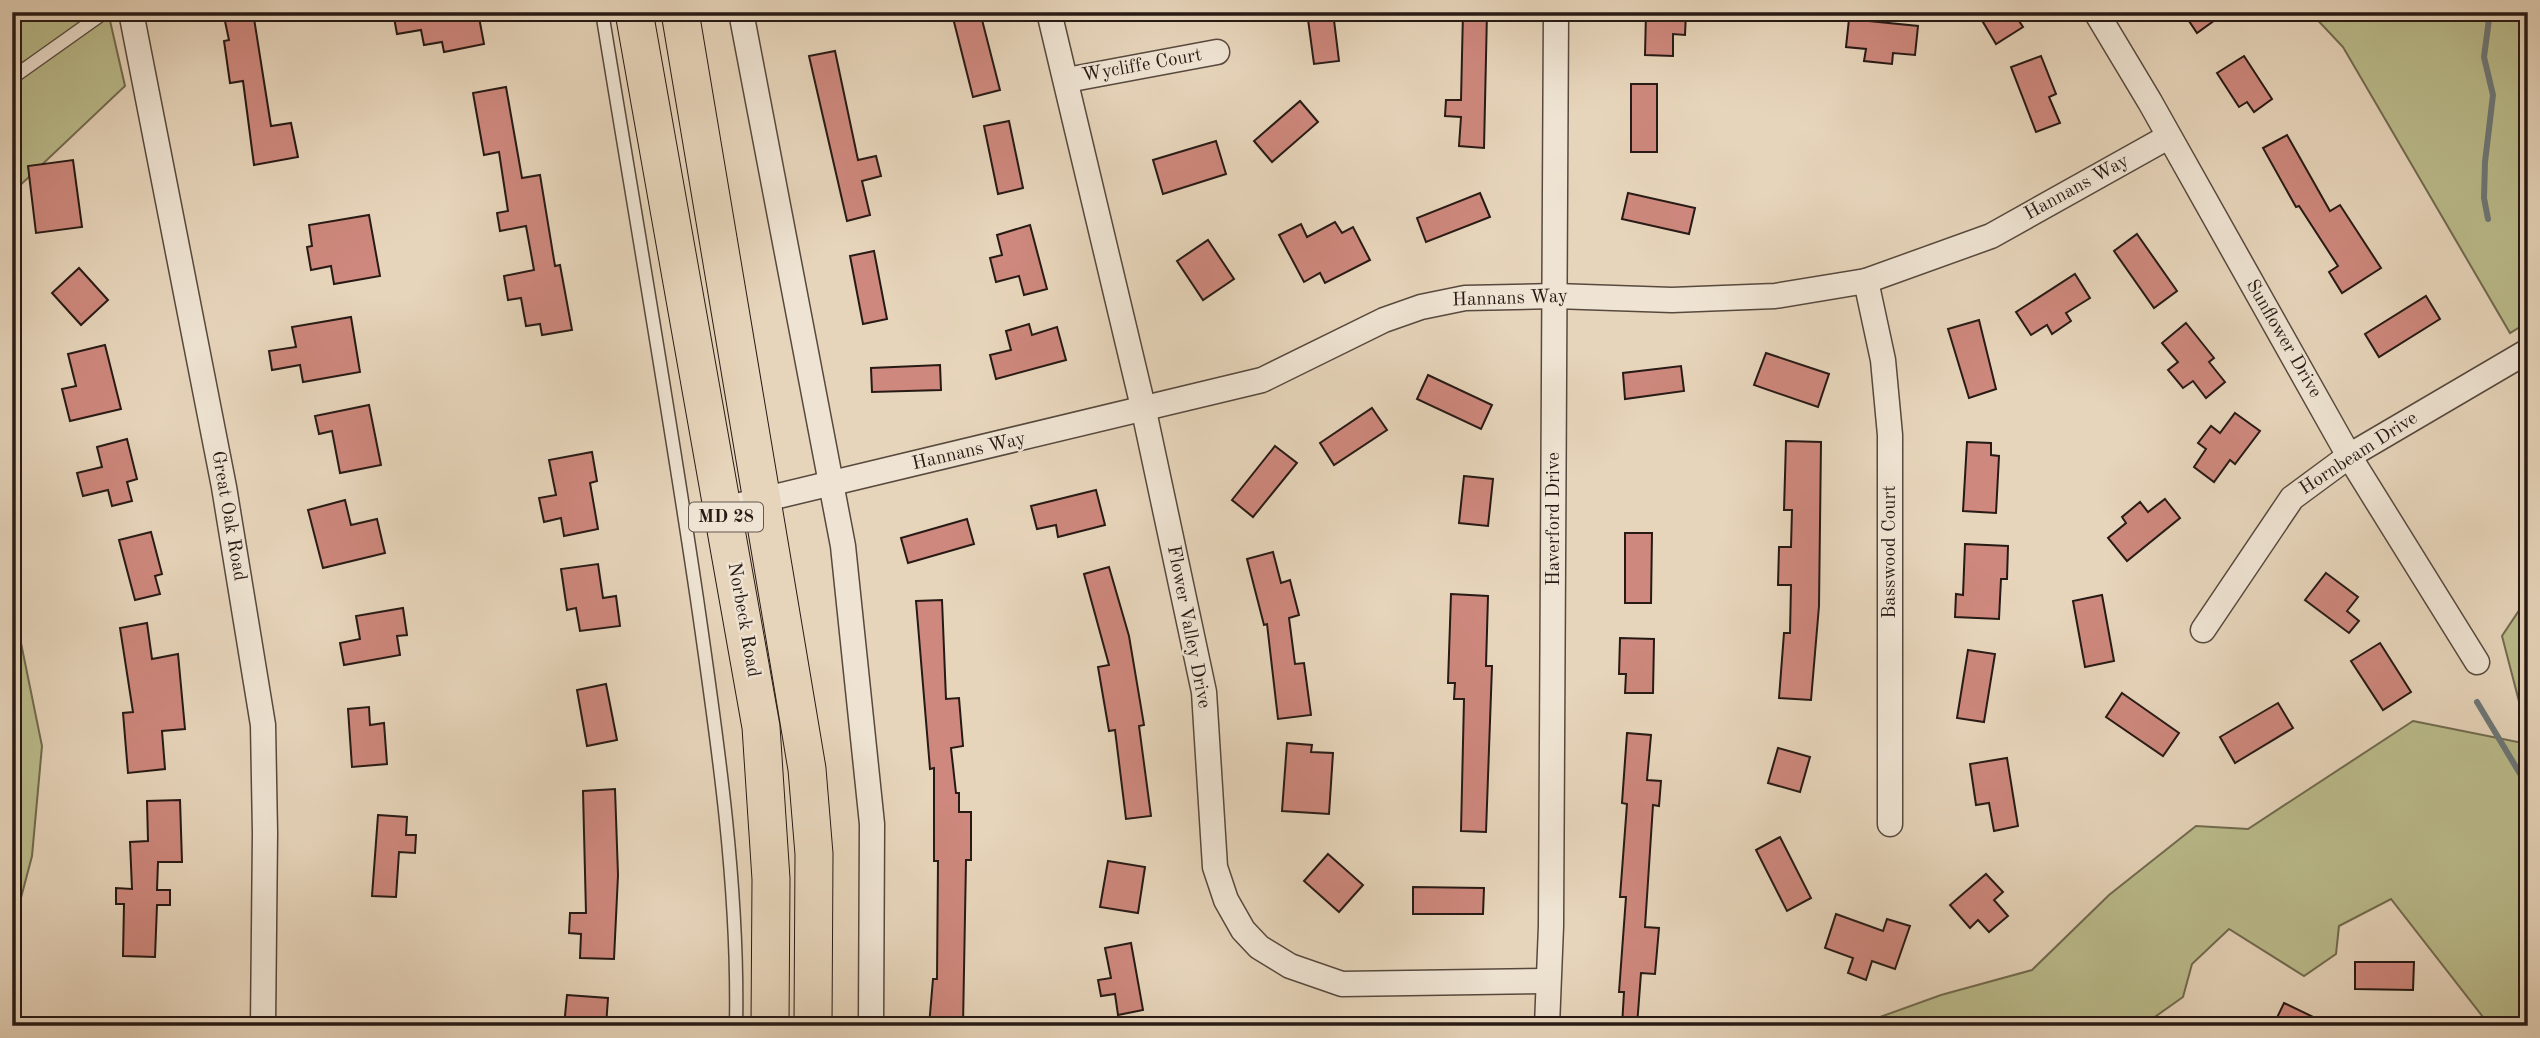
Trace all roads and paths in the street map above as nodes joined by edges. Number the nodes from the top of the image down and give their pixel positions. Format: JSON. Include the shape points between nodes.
{"nodes":[{"id":1,"x":105,"y":12,"type":"edge"},
{"id":2,"x":131,"y":12,"type":"edge"},
{"id":3,"x":602,"y":12,"type":"edge"},
{"id":4,"x":635,"y":12,"type":"edge"},
{"id":5,"x":680,"y":12,"type":"edge"},
{"id":6,"x":741,"y":12,"type":"edge"},
{"id":7,"x":1049,"y":12,"type":"edge"},
{"id":8,"x":1556,"y":12,"type":"edge"},
{"id":9,"x":2096,"y":12,"type":"edge"},
{"id":10,"x":1217,"y":52,"type":"dead end"},
{"id":11,"x":12,"y":78,"type":"edge"},
{"id":12,"x":1067,"y":80,"type":"junction"},
{"id":13,"x":2168,"y":137,"type":"junction"},
{"id":14,"x":1866,"y":281,"type":"junction"},
{"id":15,"x":1555,"y":296,"type":"junction"},
{"id":16,"x":2528,"y":351,"type":"edge"},
{"id":17,"x":1144,"y":411,"type":"junction"},
{"id":18,"x":2350,"y":456,"type":"junction"},
{"id":19,"x":830,"y":484,"type":"junction"},
{"id":20,"x":764,"y":499,"type":"junction"},
{"id":21,"x":724,"y":509,"type":"junction"},
{"id":22,"x":2203,"y":630,"type":"dead end"},
{"id":23,"x":2477,"y":662,"type":"dead end"},
{"id":24,"x":1891,"y":824,"type":"dead end"},
{"id":25,"x":768,"y":965,"type":"junction"},
{"id":26,"x":1547,"y":981,"type":"junction"},
{"id":27,"x":263,"y":1026,"type":"edge"},
{"id":28,"x":736,"y":1026,"type":"edge"},
{"id":29,"x":757,"y":1026,"type":"edge"},
{"id":30,"x":770,"y":1026,"type":"edge"},
{"id":31,"x":813,"y":1026,"type":"edge"},
{"id":32,"x":871,"y":1026,"type":"edge"},
{"id":33,"x":1547,"y":1026,"type":"edge"}],
"edges":[{"from":1,"to":11,"type":"lane"},
{"from":2,"to":27,"type":"street","name":"Great Oak Road","via":[[224,487],[263,725]]},
{"from":3,"to":28,"type":"lane","via":[[715,725],[737,969]]},
{"from":4,"to":21,"type":"main road","name":"Norbeck Road","number":"MD 28"},
{"from":5,"to":20,"type":"main road","name":"Norbeck Road","number":"MD 28"},
{"from":6,"to":19,"type":"street"},
{"from":7,"to":12,"type":"street","name":"Flower Valley Drive"},
{"from":8,"to":15,"type":"street","name":"Haverford Drive"},
{"from":9,"to":13,"type":"street","name":"Sunflower Drive"},
{"from":10,"to":12,"type":"street","name":"Wycliffe Court"},
{"from":12,"to":17,"type":"street","name":"Flower Valley Drive"},
{"from":13,"to":14,"type":"street","name":"Hannans Way","via":[[1991,236]]},
{"from":13,"to":18,"type":"street","name":"Sunflower Drive"},
{"from":14,"to":15,"type":"street","name":"Hannans Way","via":[[1775,296],[1672,300]]},
{"from":14,"to":24,"type":"street","name":"Basswood Court","via":[[1883,360],[1890,435]]},
{"from":15,"to":17,"type":"street","name":"Hannans Way","via":[[1465,298],[1421,307],[1384,320],[1262,380]]},
{"from":15,"to":26,"type":"street","name":"Haverford Drive"},
{"from":16,"to":18,"type":"street","name":"Hornbeam Drive"},
{"from":17,"to":19,"type":"street","name":"Hannans Way"},
{"from":17,"to":26,"type":"street","name":"Flower Valley Drive","via":[[1204,692],[1215,867],[1243,930],[1290,967],[1342,984]]},
{"from":18,"to":22,"type":"street","name":"Hornbeam Drive","via":[[2292,498]]},
{"from":18,"to":23,"type":"street","name":"Sunflower Drive"},
{"from":19,"to":20,"type":"street","name":"Hannans Way"},
{"from":19,"to":32,"type":"street","via":[[843,546],[872,824]]},
{"from":20,"to":21,"type":"street","name":"Hannans Way"},
{"from":20,"to":31,"type":"main road","name":"Norbeck Road","number":"MD 28","via":[[807,769],[814,854]]},
{"from":21,"to":25,"type":"main road","name":"Norbeck Road","number":"MD 28","via":[[761,727],[771,879]]},
{"from":25,"to":29,"type":"main road"},
{"from":25,"to":30,"type":"main road","name":"Norbeck Road","number":"MD 28"},
{"from":26,"to":33,"type":"street","name":"Haverford Drive"}]}
